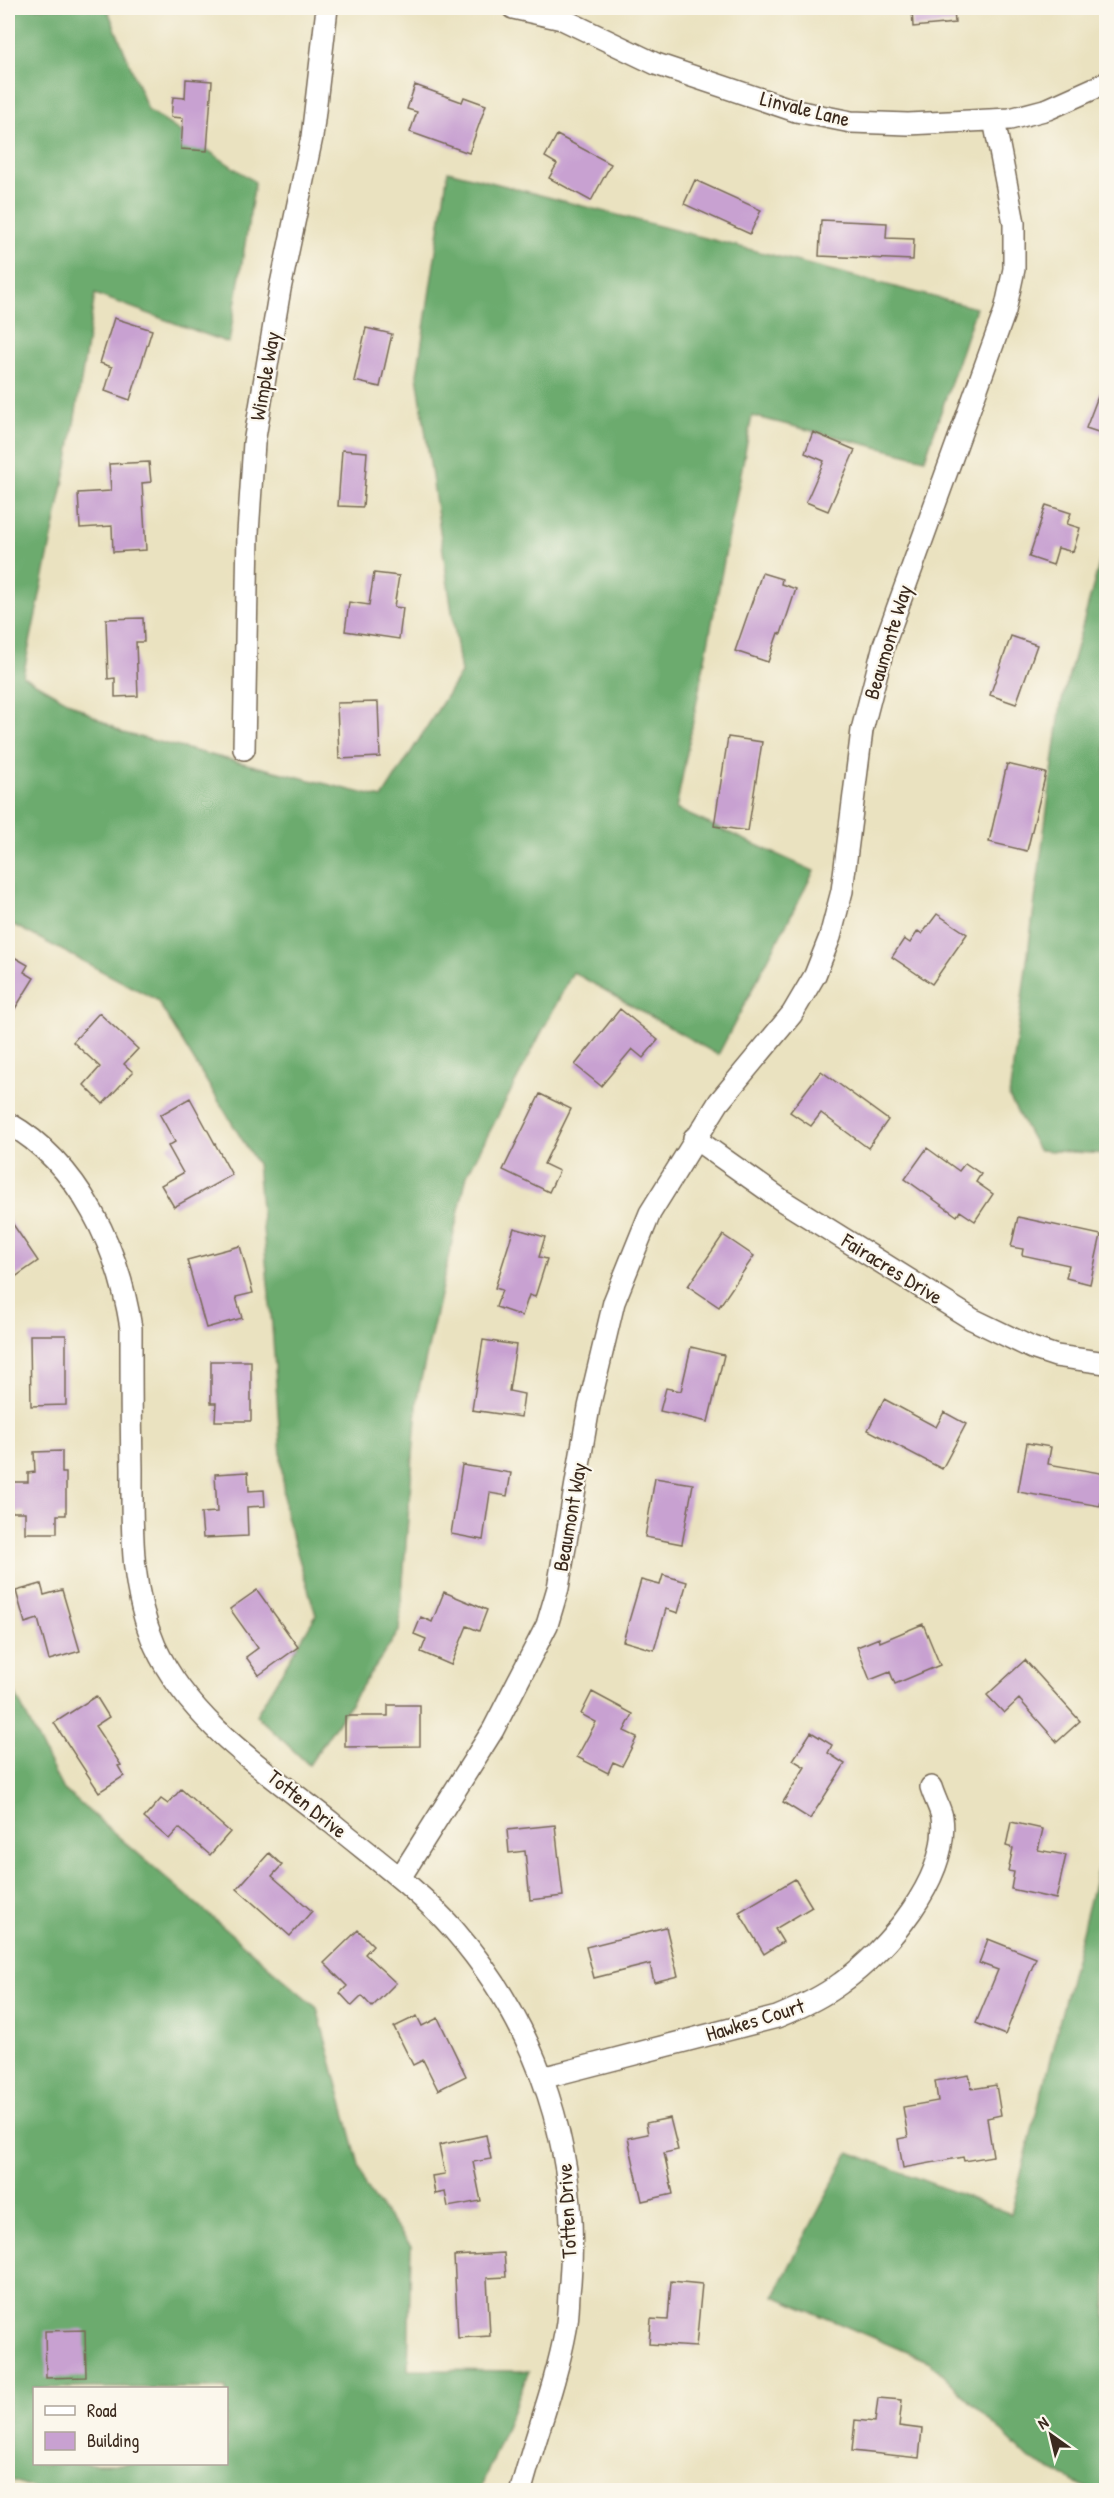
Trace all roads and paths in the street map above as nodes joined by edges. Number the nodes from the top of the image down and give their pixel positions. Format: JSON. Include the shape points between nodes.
{"nodes":[{"id":1,"x":327,"y":8,"type":"edge"},
{"id":2,"x":513,"y":8,"type":"edge"},
{"id":3,"x":1107,"y":83,"type":"edge"},
{"id":4,"x":994,"y":120,"type":"junction"},
{"id":5,"x":244,"y":749,"type":"dead end"},
{"id":6,"x":8,"y":1124,"type":"edge"},
{"id":7,"x":694,"y":1138,"type":"junction"},
{"id":8,"x":1107,"y":1363,"type":"edge"},
{"id":9,"x":931,"y":1787,"type":"dead end"},
{"id":10,"x":400,"y":1878,"type":"junction"},
{"id":11,"x":542,"y":2078,"type":"junction"},
{"id":12,"x":520,"y":2490,"type":"edge"}],
"edges":[{"from":1,"to":5,"type":"street","name":"Wimple Way","via":[[312,137],[280,289],[254,443],[248,533]]},
{"from":2,"to":4,"type":"street","name":"Linvale Lane","via":[[561,19],[656,64],[796,111],[851,122]]},
{"from":3,"to":4,"type":"street","name":"Linvale Lane","via":[[1048,109]]},
{"from":4,"to":7,"type":"street","name":"Beaumonte Way","via":[[1014,223],[1014,269],[1005,311],[884,645],[862,730],[842,891],[830,937],[792,1014],[718,1102]]},
{"from":6,"to":10,"type":"street","name":"Totten Drive","via":[[27,1135],[63,1170],[89,1208],[110,1246],[127,1303],[131,1328],[132,1554],[144,1620],[157,1650],[184,1694],[220,1734]]},
{"from":7,"to":8,"type":"street","name":"Fairacres Drive","via":[[783,1201],[972,1319],[1056,1356]]},
{"from":7,"to":10,"type":"street","name":"Beaumont Way","via":[[650,1213],[614,1302],[589,1407],[558,1588],[547,1625],[493,1730]]},
{"from":9,"to":11,"type":"street","name":"Hawkes Court","via":[[942,1816],[942,1838],[934,1870],[896,1932],[842,1983],[777,2017]]},
{"from":10,"to":11,"type":"street","name":"Totten Drive","via":[[453,1929],[486,1972],[522,2031]]},
{"from":11,"to":12,"type":"street","name":"Totten Drive","via":[[561,2135],[571,2198],[572,2252],[566,2328]]}]}
